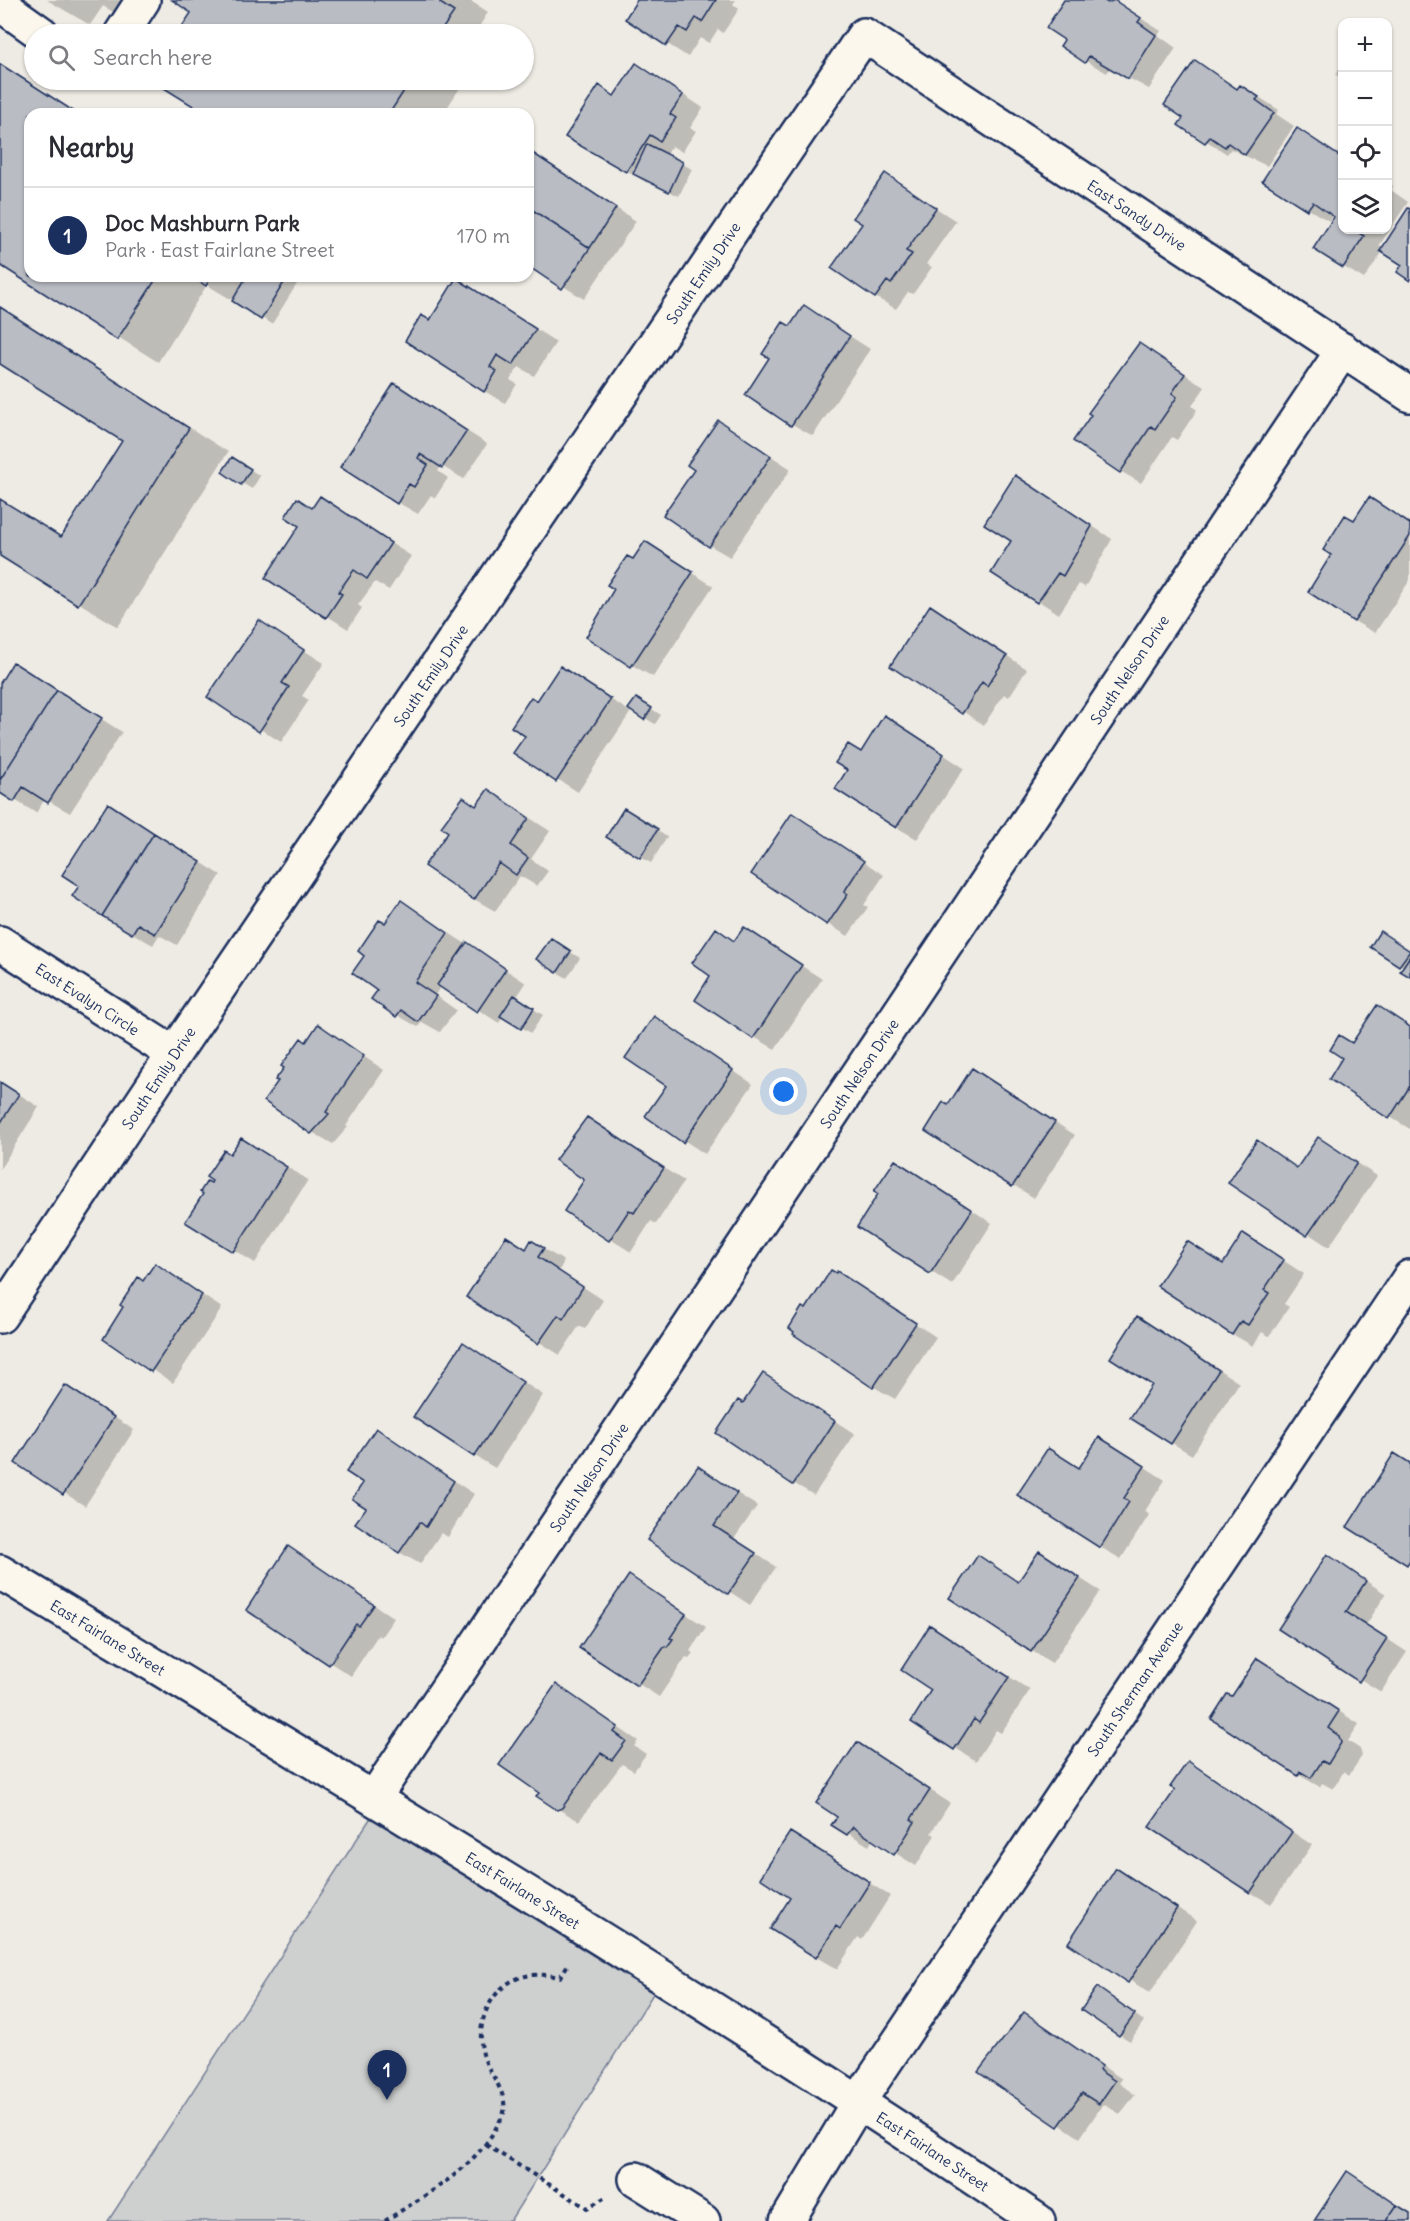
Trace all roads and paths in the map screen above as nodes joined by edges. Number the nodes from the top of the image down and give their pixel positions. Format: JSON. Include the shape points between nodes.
{"nodes":[{"id":1,"x":143,"y":0,"type":"edge"},
{"id":2,"x":0,"y":4,"type":"edge"},
{"id":3,"x":28,"y":24,"type":"edge"},
{"id":4,"x":127,"y":24,"type":"edge"},
{"id":5,"x":864,"y":35,"type":"joint"},
{"id":6,"x":1343,"y":350,"type":"junction"},
{"id":7,"x":1410,"y":395,"type":"edge"},
{"id":8,"x":0,"y":943,"type":"edge"},
{"id":9,"x":174,"y":1054,"type":"junction"},
{"id":10,"x":1410,"y":1277,"type":"edge"},
{"id":11,"x":0,"y":1316,"type":"edge"},
{"id":12,"x":0,"y":1572,"type":"edge"},
{"id":13,"x":374,"y":1798,"type":"junction"},
{"id":14,"x":588,"y":1932,"type":"junction"},
{"id":15,"x":859,"y":2101,"type":"junction"},
{"id":16,"x":486,"y":2145,"type":"junction"},
{"id":17,"x":636,"y":2179,"type":"joint"},
{"id":18,"x":385,"y":2221,"type":"edge"},
{"id":19,"x":703,"y":2221,"type":"edge"},
{"id":20,"x":787,"y":2221,"type":"edge"},
{"id":21,"x":1038,"y":2221,"type":"edge"}],
"edges":[{"from":1,"to":4,"type":"street"},
{"from":2,"to":3,"type":"street"},
{"from":5,"to":6,"type":"street","name":"East Sandy Drive"},
{"from":5,"to":9,"type":"street","name":"South Emily Drive"},
{"from":6,"to":7,"type":"street","name":"East Sandy Drive"},
{"from":6,"to":13,"type":"street","name":"South Nelson Drive"},
{"from":8,"to":9,"type":"street","name":"East Evalyn Circle"},
{"from":9,"to":11,"type":"street","name":"South Emily Drive"},
{"from":10,"to":15,"type":"street","name":"South Sherman Avenue"},
{"from":12,"to":13,"type":"street","name":"East Fairlane Street"},
{"from":13,"to":14,"type":"street","name":"East Fairlane Street"},
{"from":14,"to":15,"type":"street","name":"East Fairlane Street"},
{"from":14,"to":16,"type":"path","via":[[560,1977],[523,1976],[507,1983],[485,2011],[482,2049],[500,2088],[504,2113]]},
{"from":15,"to":20,"type":"street","name":"South Sherman Avenue"},
{"from":15,"to":21,"type":"street","name":"East Fairlane Street"},
{"from":16,"to":17,"type":"path","via":[[587,2208]]},
{"from":16,"to":18,"type":"path","via":[[464,2169]]},
{"from":17,"to":19,"type":"street"}]}
